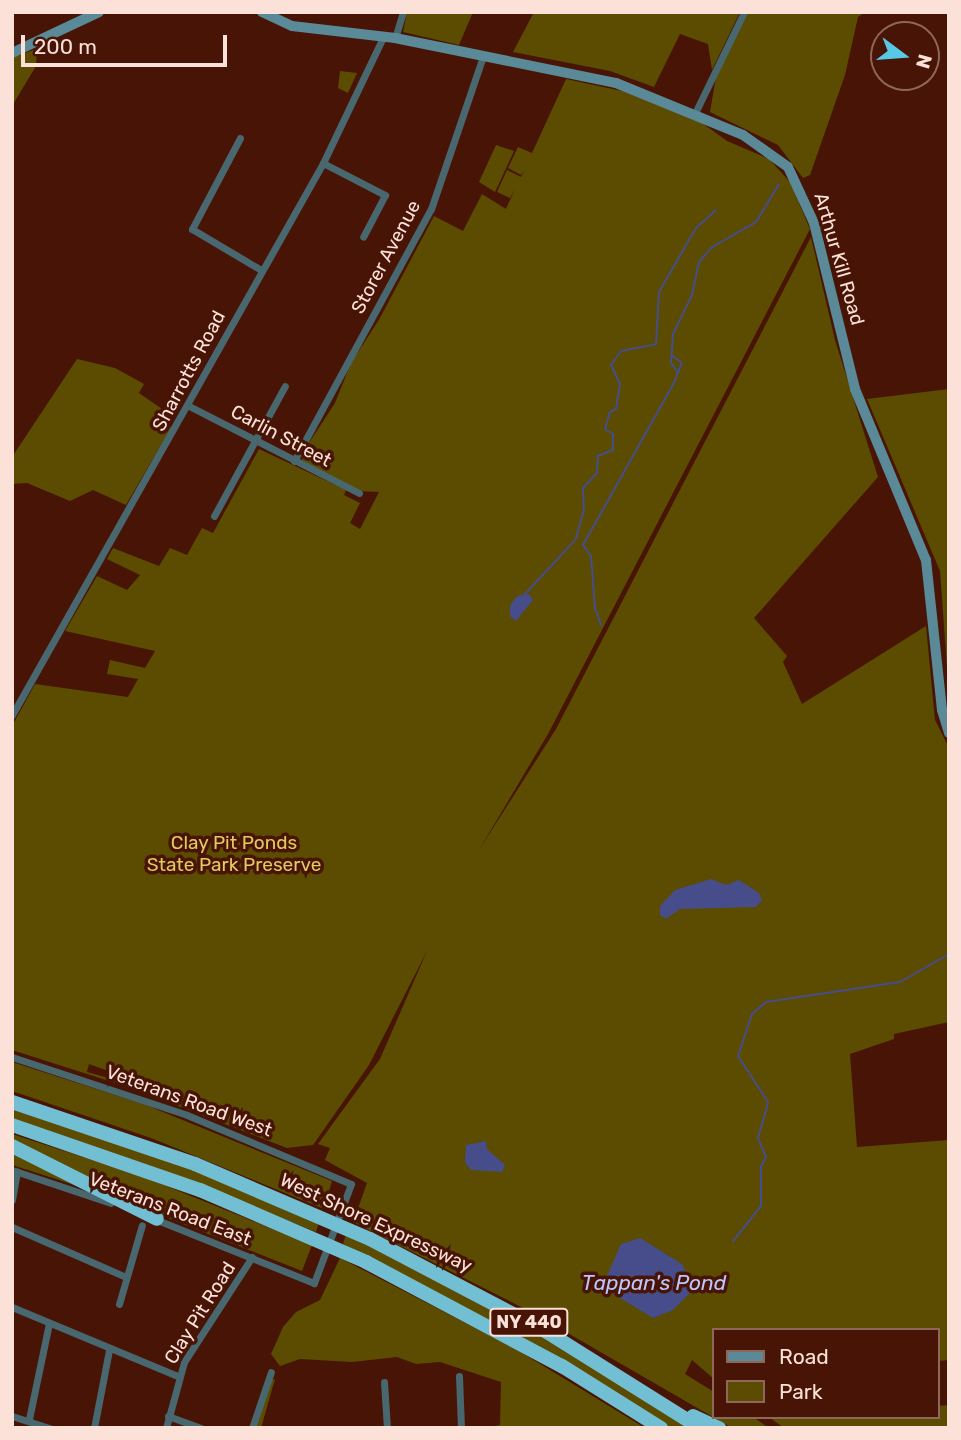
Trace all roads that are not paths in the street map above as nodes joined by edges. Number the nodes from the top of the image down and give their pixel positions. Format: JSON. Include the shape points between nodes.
{"nodes":[{"id":1,"x":99,"y":12,"type":"edge"},
{"id":2,"x":262,"y":12,"type":"edge"},
{"id":3,"x":403,"y":12,"type":"edge"},
{"id":4,"x":744,"y":12,"type":"edge"},
{"id":5,"x":383,"y":37,"type":"junction"},
{"id":6,"x":395,"y":38,"type":"junction"},
{"id":7,"x":12,"y":53,"type":"edge"},
{"id":8,"x":483,"y":56,"type":"junction"},
{"id":9,"x":695,"y":113,"type":"junction"},
{"id":10,"x":240,"y":138,"type":"dead end"},
{"id":11,"x":323,"y":163,"type":"junction"},
{"id":12,"x":363,"y":237,"type":"dead end"},
{"id":13,"x":261,"y":270,"type":"junction"},
{"id":14,"x":285,"y":386,"type":"dead end"},
{"id":15,"x":190,"y":405,"type":"junction"},
{"id":16,"x":256,"y":441,"type":"junction"},
{"id":17,"x":294,"y":461,"type":"junction"},
{"id":18,"x":359,"y":493,"type":"dead end"},
{"id":19,"x":214,"y":516,"type":"dead end"},
{"id":20,"x":12,"y":715,"type":"edge"},
{"id":21,"x":949,"y":733,"type":"edge"},
{"id":22,"x":12,"y":1057,"type":"edge"},
{"id":23,"x":12,"y":1102,"type":"edge"},
{"id":24,"x":12,"y":1125,"type":"edge"},
{"id":25,"x":12,"y":1146,"type":"edge"},
{"id":26,"x":14,"y":1170,"type":"edge"},
{"id":27,"x":12,"y":1200,"type":"edge"},
{"id":28,"x":157,"y":1219,"type":"junction"},
{"id":29,"x":142,"y":1225,"type":"dead end"},
{"id":30,"x":12,"y":1227,"type":"edge"},
{"id":31,"x":252,"y":1257,"type":"junction"},
{"id":32,"x":126,"y":1277,"type":"junction"},
{"id":33,"x":314,"y":1283,"type":"joint"},
{"id":34,"x":119,"y":1304,"type":"dead end"},
{"id":35,"x":12,"y":1307,"type":"edge"},
{"id":36,"x":49,"y":1324,"type":"junction"},
{"id":37,"x":109,"y":1350,"type":"junction"},
{"id":38,"x":271,"y":1372,"type":"dead end"},
{"id":39,"x":178,"y":1376,"type":"junction"},
{"id":40,"x":459,"y":1377,"type":"dead end"},
{"id":41,"x":384,"y":1382,"type":"dead end"},
{"id":42,"x":666,"y":1404,"type":"junction"},
{"id":43,"x":12,"y":1416,"type":"edge"},
{"id":44,"x":168,"y":1416,"type":"junction"},
{"id":45,"x":29,"y":1419,"type":"junction"},
{"id":46,"x":50,"y":1428,"type":"edge"},
{"id":47,"x":94,"y":1428,"type":"edge"},
{"id":48,"x":166,"y":1428,"type":"edge"},
{"id":49,"x":201,"y":1428,"type":"edge"},
{"id":50,"x":252,"y":1428,"type":"edge"},
{"id":51,"x":387,"y":1428,"type":"edge"},
{"id":52,"x":461,"y":1428,"type":"edge"},
{"id":53,"x":661,"y":1428,"type":"edge"},
{"id":54,"x":700,"y":1428,"type":"edge"},
{"id":55,"x":719,"y":1428,"type":"edge"}],
"edges":[{"from":1,"to":7,"type":"street"},
{"from":2,"to":5,"type":"street","name":"Arthur Kill Road","via":[[292,26]]},
{"from":3,"to":6,"type":"street"},
{"from":4,"to":9,"type":"street"},
{"from":5,"to":6,"type":"street","name":"Arthur Kill Road"},
{"from":5,"to":11,"type":"street","name":"Sharrotts Road"},
{"from":6,"to":8,"type":"street","name":"Arthur Kill Road"},
{"from":8,"to":9,"type":"street","name":"Arthur Kill Road","via":[[616,83]]},
{"from":8,"to":17,"type":"street","name":"Storer Avenue","via":[[431,209]]},
{"from":9,"to":21,"type":"street","name":"Arthur Kill Road","via":[[776,156],[788,167],[805,198],[855,389],[926,560],[942,710]]},
{"from":10,"to":13,"type":"street","via":[[192,229]]},
{"from":11,"to":12,"type":"street","via":[[385,195]]},
{"from":11,"to":13,"type":"street","name":"Sharrotts Road"},
{"from":13,"to":15,"type":"street","name":"Sharrotts Road"},
{"from":14,"to":16,"type":"street"},
{"from":15,"to":16,"type":"street","name":"Carlin Street"},
{"from":15,"to":20,"type":"street","name":"Sharrotts Road"},
{"from":16,"to":17,"type":"street","name":"Carlin Street"},
{"from":16,"to":19,"type":"street"},
{"from":17,"to":18,"type":"street","name":"Carlin Street"},
{"from":22,"to":33,"type":"street","name":"Veterans Road West","via":[[163,1106],[351,1184]]},
{"from":23,"to":42,"type":"highway","name":"West Shore Expressway","number":"NY 440","via":[[125,1138],[276,1197],[387,1247],[528,1321]]},
{"from":24,"to":53,"type":"highway","name":"West Shore Expressway","number":"NY 440","via":[[154,1172],[385,1271],[562,1366]]},
{"from":25,"to":28,"type":"highway"},
{"from":26,"to":27,"type":"street"},
{"from":26,"to":28,"type":"street","name":"Veterans Road East"},
{"from":28,"to":31,"type":"street","name":"Veterans Road East"},
{"from":29,"to":32,"type":"street"},
{"from":30,"to":32,"type":"street"},
{"from":31,"to":33,"type":"street","name":"Veterans Road East"},
{"from":31,"to":39,"type":"street","name":"Clay Pit Road"},
{"from":32,"to":34,"type":"street"},
{"from":35,"to":36,"type":"street"},
{"from":36,"to":37,"type":"street"},
{"from":36,"to":45,"type":"street"},
{"from":37,"to":39,"type":"street"},
{"from":37,"to":47,"type":"street"},
{"from":38,"to":50,"type":"street"},
{"from":39,"to":44,"type":"street","name":"Clay Pit Road"},
{"from":40,"to":52,"type":"street"},
{"from":41,"to":51,"type":"street"},
{"from":42,"to":54,"type":"highway","name":"West Shore Expressway","number":"NY 440"},
{"from":42,"to":55,"type":"highway"},
{"from":43,"to":45,"type":"street"},
{"from":44,"to":48,"type":"street","name":"Clay Pit Road"},
{"from":44,"to":49,"type":"street"},
{"from":45,"to":46,"type":"street"}]}
